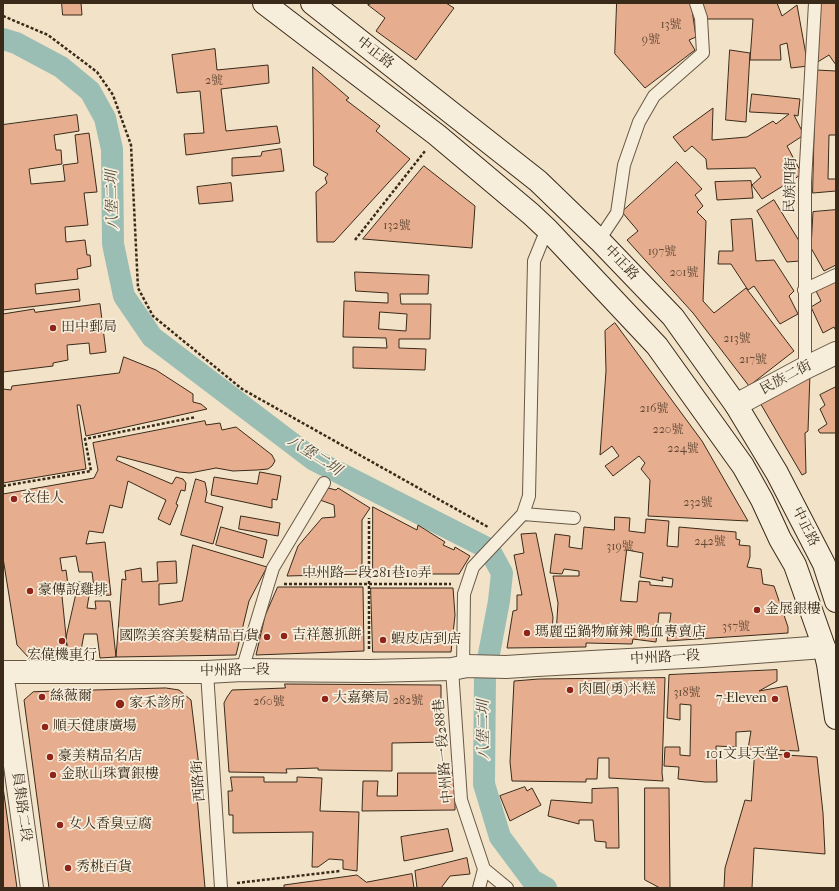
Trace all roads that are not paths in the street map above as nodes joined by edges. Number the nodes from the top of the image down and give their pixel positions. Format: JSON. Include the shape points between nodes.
{"nodes":[{"id":1,"x":264,"y":3,"type":"edge"},
{"id":2,"x":312,"y":3,"type":"edge"},
{"id":3,"x":696,"y":3,"type":"edge"},
{"id":4,"x":815,"y":3,"type":"edge"},
{"id":5,"x":547,"y":229,"type":"junction"},
{"id":6,"x":599,"y":240,"type":"junction"},
{"id":7,"x":836,"y":275,"type":"edge"},
{"id":8,"x":804,"y":290,"type":"junction"},
{"id":9,"x":836,"y":353,"type":"edge"},
{"id":10,"x":804,"y":368,"type":"junction"},
{"id":11,"x":736,"y":405,"type":"junction"},
{"id":12,"x":324,"y":483,"type":"dead end"},
{"id":13,"x":523,"y":514,"type":"junction"},
{"id":14,"x":574,"y":518,"type":"dead end"},
{"id":15,"x":836,"y":601,"type":"edge"},
{"id":16,"x":824,"y":647,"type":"junction"},
{"id":17,"x":461,"y":667,"type":"junction"},
{"id":18,"x":242,"y":670,"type":"junction"},
{"id":19,"x":3,"y":672,"type":"edge"},
{"id":20,"x":207,"y":672,"type":"junction"},
{"id":21,"x":3,"y":679,"type":"edge"},
{"id":22,"x":836,"y":718,"type":"edge"},
{"id":23,"x":484,"y":869,"type":"junction"},
{"id":24,"x":221,"y":886,"type":"edge"},
{"id":25,"x":32,"y":888,"type":"edge"},
{"id":26,"x":479,"y":888,"type":"edge"},
{"id":27,"x":507,"y":888,"type":"edge"}],
"edges":[{"from":1,"to":5,"type":"main road","name":"中正路","via":[[437,135]]},
{"from":2,"to":6,"type":"main road","name":"中正路","via":[[538,181]]},
{"from":3,"to":6,"type":"lane","via":[[701,18],[703,53],[654,96],[639,122],[624,165],[617,213]]},
{"from":4,"to":8,"type":"lane","name":"民族四街","via":[[805,182]]},
{"from":5,"to":13,"type":"lane","via":[[534,261],[529,496]]},
{"from":5,"to":16,"type":"main road","name":"中正路","via":[[657,346],[743,466],[794,565]]},
{"from":6,"to":11,"type":"main road","name":"中正路","via":[[674,317]]},
{"from":7,"to":8,"type":"lane"},
{"from":8,"to":10,"type":"lane","name":"民族四街"},
{"from":9,"to":10,"type":"main road","name":"民族二街"},
{"from":10,"to":11,"type":"main road","name":"民族二街"},
{"from":11,"to":15,"type":"main road","name":"中正路","via":[[777,473],[824,564]]},
{"from":12,"to":18,"type":"lane","via":[[272,568]]},
{"from":13,"to":14,"type":"lane"},
{"from":13,"to":17,"type":"lane","name":"中州路一段288巷","via":[[473,567],[464,594]]},
{"from":16,"to":17,"type":"main road","name":"中州路一段","via":[[506,667]]},
{"from":16,"to":22,"type":"main road","name":"中正路"},
{"from":17,"to":18,"type":"main road","name":"中州路一段","via":[[369,671]]},
{"from":17,"to":23,"type":"lane","name":"中州路一段288巷","via":[[461,800]]},
{"from":18,"to":20,"type":"main road","name":"中州路一段"},
{"from":19,"to":20,"type":"main road","name":"中州路一段"},
{"from":20,"to":24,"type":"lane","name":"西路街"},
{"from":21,"to":25,"type":"main road","name":"員集路二段"},
{"from":23,"to":26,"type":"lane"},
{"from":23,"to":27,"type":"lane"}]}
